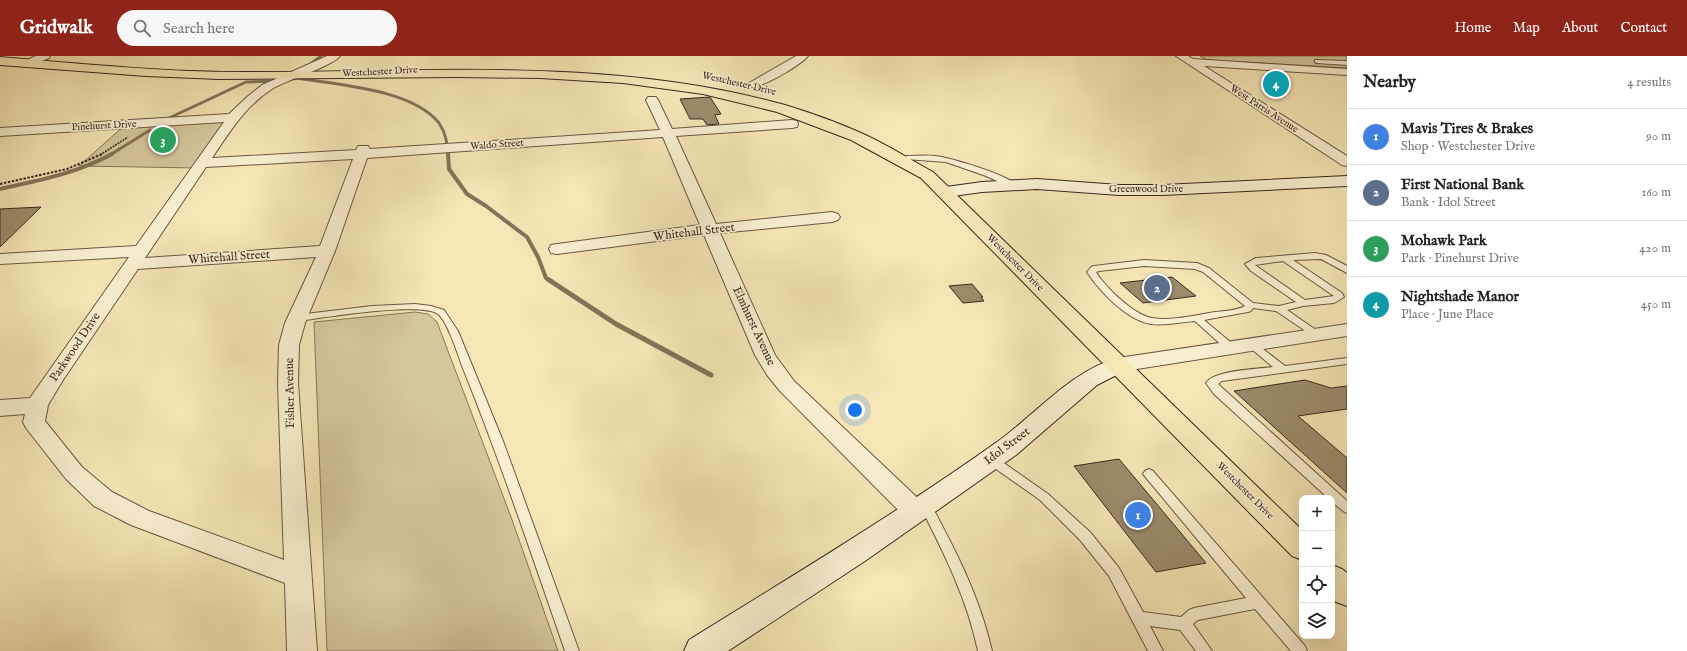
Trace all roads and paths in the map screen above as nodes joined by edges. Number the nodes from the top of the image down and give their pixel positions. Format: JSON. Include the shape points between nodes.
{"nodes":[{"id":1,"x":45,"y":56,"type":"edge"},
{"id":2,"x":335,"y":56,"type":"edge"},
{"id":3,"x":803,"y":56,"type":"edge"},
{"id":4,"x":1335,"y":56,"type":"edge"},
{"id":5,"x":1347,"y":57,"type":"edge"},
{"id":6,"x":1186,"y":59,"type":"edge"},
{"id":7,"x":0,"y":61,"type":"edge"},
{"id":8,"x":1317,"y":62,"type":"edge"},
{"id":9,"x":29,"y":63,"type":"junction"},
{"id":10,"x":1347,"y":64,"type":"edge"},
{"id":11,"x":1347,"y":72,"type":"edge"},
{"id":12,"x":290,"y":76,"type":"junction"},
{"id":13,"x":738,"y":82,"type":"junction"},
{"id":14,"x":652,"y":100,"type":"dead end"},
{"id":15,"x":233,"y":118,"type":"junction"},
{"id":16,"x":145,"y":124,"type":"junction"},
{"id":17,"x":792,"y":124,"type":"dead end"},
{"id":18,"x":0,"y":132,"type":"edge"},
{"id":19,"x":668,"y":133,"type":"junction"},
{"id":20,"x":362,"y":151,"type":"junction"},
{"id":21,"x":907,"y":158,"type":"junction"},
{"id":22,"x":202,"y":162,"type":"junction"},
{"id":23,"x":1347,"y":162,"type":"edge"},
{"id":24,"x":1347,"y":181,"type":"edge"},
{"id":25,"x":0,"y":184,"type":"edge"},
{"id":26,"x":1013,"y":185,"type":"junction"},
{"id":27,"x":946,"y":192,"type":"junction"},
{"id":28,"x":832,"y":217,"type":"dead end"},
{"id":29,"x":710,"y":229,"type":"junction"},
{"id":30,"x":557,"y":249,"type":"dead end"},
{"id":31,"x":327,"y":251,"type":"junction"},
{"id":32,"x":136,"y":257,"type":"junction"},
{"id":33,"x":1285,"y":259,"type":"junction"},
{"id":34,"x":0,"y":260,"type":"edge"},
{"id":35,"x":1347,"y":270,"type":"edge"},
{"id":36,"x":1304,"y":304,"type":"junction"},
{"id":37,"x":1250,"y":305,"type":"junction"},
{"id":38,"x":1279,"y":309,"type":"junction"},
{"id":39,"x":297,"y":318,"type":"junction"},
{"id":40,"x":1197,"y":318,"type":"junction"},
{"id":41,"x":1347,"y":330,"type":"edge"},
{"id":42,"x":1316,"y":334,"type":"junction"},
{"id":43,"x":1251,"y":344,"type":"junction"},
{"id":44,"x":1231,"y":348,"type":"junction"},
{"id":45,"x":1347,"y":361,"type":"edge"},
{"id":46,"x":1118,"y":365,"type":"junction"},
{"id":47,"x":1283,"y":370,"type":"junction"},
{"id":48,"x":37,"y":405,"type":"junction"},
{"id":49,"x":0,"y":408,"type":"edge"},
{"id":50,"x":990,"y":459,"type":"junction"},
{"id":51,"x":1149,"y":474,"type":"dead end"},
{"id":52,"x":920,"y":508,"type":"junction"},
{"id":53,"x":1347,"y":508,"type":"edge"},
{"id":54,"x":1299,"y":545,"type":"edge"},
{"id":55,"x":297,"y":576,"type":"junction"},
{"id":56,"x":1258,"y":602,"type":"junction"},
{"id":57,"x":1139,"y":618,"type":"junction"},
{"id":58,"x":1184,"y":624,"type":"junction"},
{"id":59,"x":302,"y":651,"type":"edge"},
{"id":60,"x":572,"y":651,"type":"edge"},
{"id":61,"x":700,"y":651,"type":"edge"},
{"id":62,"x":985,"y":651,"type":"edge"},
{"id":63,"x":1156,"y":651,"type":"edge"},
{"id":64,"x":1205,"y":651,"type":"edge"},
{"id":65,"x":1300,"y":651,"type":"edge"}],
"edges":[{"from":1,"to":9,"type":"street"},
{"from":2,"to":12,"type":"street","name":"Parkwood Drive"},
{"from":3,"to":13,"type":"street","via":[[778,72]]},
{"from":4,"to":5,"type":"lane"},
{"from":6,"to":8,"type":"street"},
{"from":6,"to":23,"type":"street","name":"West Parris Avenue"},
{"from":7,"to":9,"type":"main road","name":"Westchester Drive"},
{"from":8,"to":10,"type":"lane"},
{"from":8,"to":11,"type":"street"},
{"from":9,"to":12,"type":"main road","name":"Westchester Drive","via":[[172,74]]},
{"from":12,"to":13,"type":"main road","name":"Westchester Drive","via":[[576,64],[630,66]]},
{"from":12,"to":15,"type":"street","name":"Parkwood Drive","via":[[256,95]]},
{"from":13,"to":21,"type":"main road","name":"Westchester Drive","via":[[835,115],[881,140]]},
{"from":14,"to":19,"type":"street","name":"Elmhurst Avenue"},
{"from":15,"to":16,"type":"street","name":"Pinehurst Drive"},
{"from":15,"to":22,"type":"street","name":"Parkwood Drive"},
{"from":16,"to":18,"type":"street","name":"Pinehurst Drive"},
{"from":16,"to":25,"type":"path","via":[[120,144],[88,162],[56,173]]},
{"from":17,"to":19,"type":"street","name":"Waldo Street"},
{"from":19,"to":20,"type":"street","name":"Waldo Street"},
{"from":19,"to":29,"type":"street","name":"Elmhurst Avenue"},
{"from":20,"to":22,"type":"street","name":"Waldo Street"},
{"from":20,"to":31,"type":"street","name":"Fisher Avenue"},
{"from":21,"to":26,"type":"lane","via":[[947,160]]},
{"from":21,"to":27,"type":"main road","name":"Westchester Drive"},
{"from":22,"to":32,"type":"street","name":"Parkwood Drive"},
{"from":24,"to":26,"type":"street","name":"Greenwood Drive","via":[[1163,190]]},
{"from":26,"to":27,"type":"street","name":"Greenwood Drive"},
{"from":27,"to":46,"type":"main road","name":"Westchester Drive"},
{"from":28,"to":29,"type":"street","name":"Whitehall Street"},
{"from":29,"to":30,"type":"street","name":"Whitehall Street"},
{"from":29,"to":52,"type":"street","name":"Elmhurst Avenue","via":[[774,370],[787,386]]},
{"from":31,"to":32,"type":"street","name":"Whitehall Street"},
{"from":31,"to":39,"type":"street","name":"Fisher Avenue"},
{"from":32,"to":34,"type":"street","name":"Whitehall Street"},
{"from":32,"to":48,"type":"street","name":"Parkwood Drive"},
{"from":33,"to":35,"type":"lane","via":[[1323,257]]},
{"from":33,"to":36,"type":"lane","via":[[1339,295],[1334,300]]},
{"from":33,"to":36,"type":"lane","via":[[1256,261],[1250,264]]},
{"from":36,"to":38,"type":"lane"},
{"from":37,"to":38,"type":"lane"},
{"from":37,"to":40,"type":"lane","via":[[1248,309]]},
{"from":37,"to":40,"type":"lane","via":[[1206,270],[1197,266],[1144,262],[1099,268],[1091,272],[1125,306],[1149,321]]},
{"from":38,"to":42,"type":"lane"},
{"from":39,"to":55,"type":"street","name":"Fisher Avenue","via":[[289,345],[288,383]]},
{"from":39,"to":60,"type":"lane","via":[[407,306],[426,307],[441,312],[446,318],[490,421]]},
{"from":40,"to":44,"type":"lane"},
{"from":41,"to":42,"type":"street","name":"Idol Street"},
{"from":42,"to":43,"type":"street","name":"Idol Street"},
{"from":43,"to":44,"type":"street","name":"Idol Street"},
{"from":43,"to":47,"type":"lane"},
{"from":44,"to":46,"type":"street","name":"Idol Street"},
{"from":45,"to":47,"type":"lane"},
{"from":46,"to":50,"type":"street","name":"Idol Street","via":[[1089,380],[1007,448]]},
{"from":46,"to":54,"type":"main road","name":"Westchester Drive"},
{"from":47,"to":53,"type":"lane","via":[[1219,378],[1211,383]]},
{"from":48,"to":49,"type":"street"},
{"from":48,"to":55,"type":"street","name":"Parkwood Drive","via":[[34,422],[74,473],[103,499],[140,518]]},
{"from":50,"to":52,"type":"street","name":"Idol Street"},
{"from":50,"to":57,"type":"lane","via":[[1044,497],[1085,536],[1114,572]]},
{"from":51,"to":56,"type":"lane"},
{"from":52,"to":61,"type":"street","name":"Idol Street"},
{"from":52,"to":62,"type":"lane","via":[[941,534],[974,610]]},
{"from":55,"to":59,"type":"street","name":"Fisher Avenue"},
{"from":56,"to":58,"type":"lane","via":[[1194,614]]},
{"from":56,"to":65,"type":"lane"},
{"from":57,"to":58,"type":"lane"},
{"from":57,"to":63,"type":"lane"},
{"from":58,"to":64,"type":"lane"}]}
